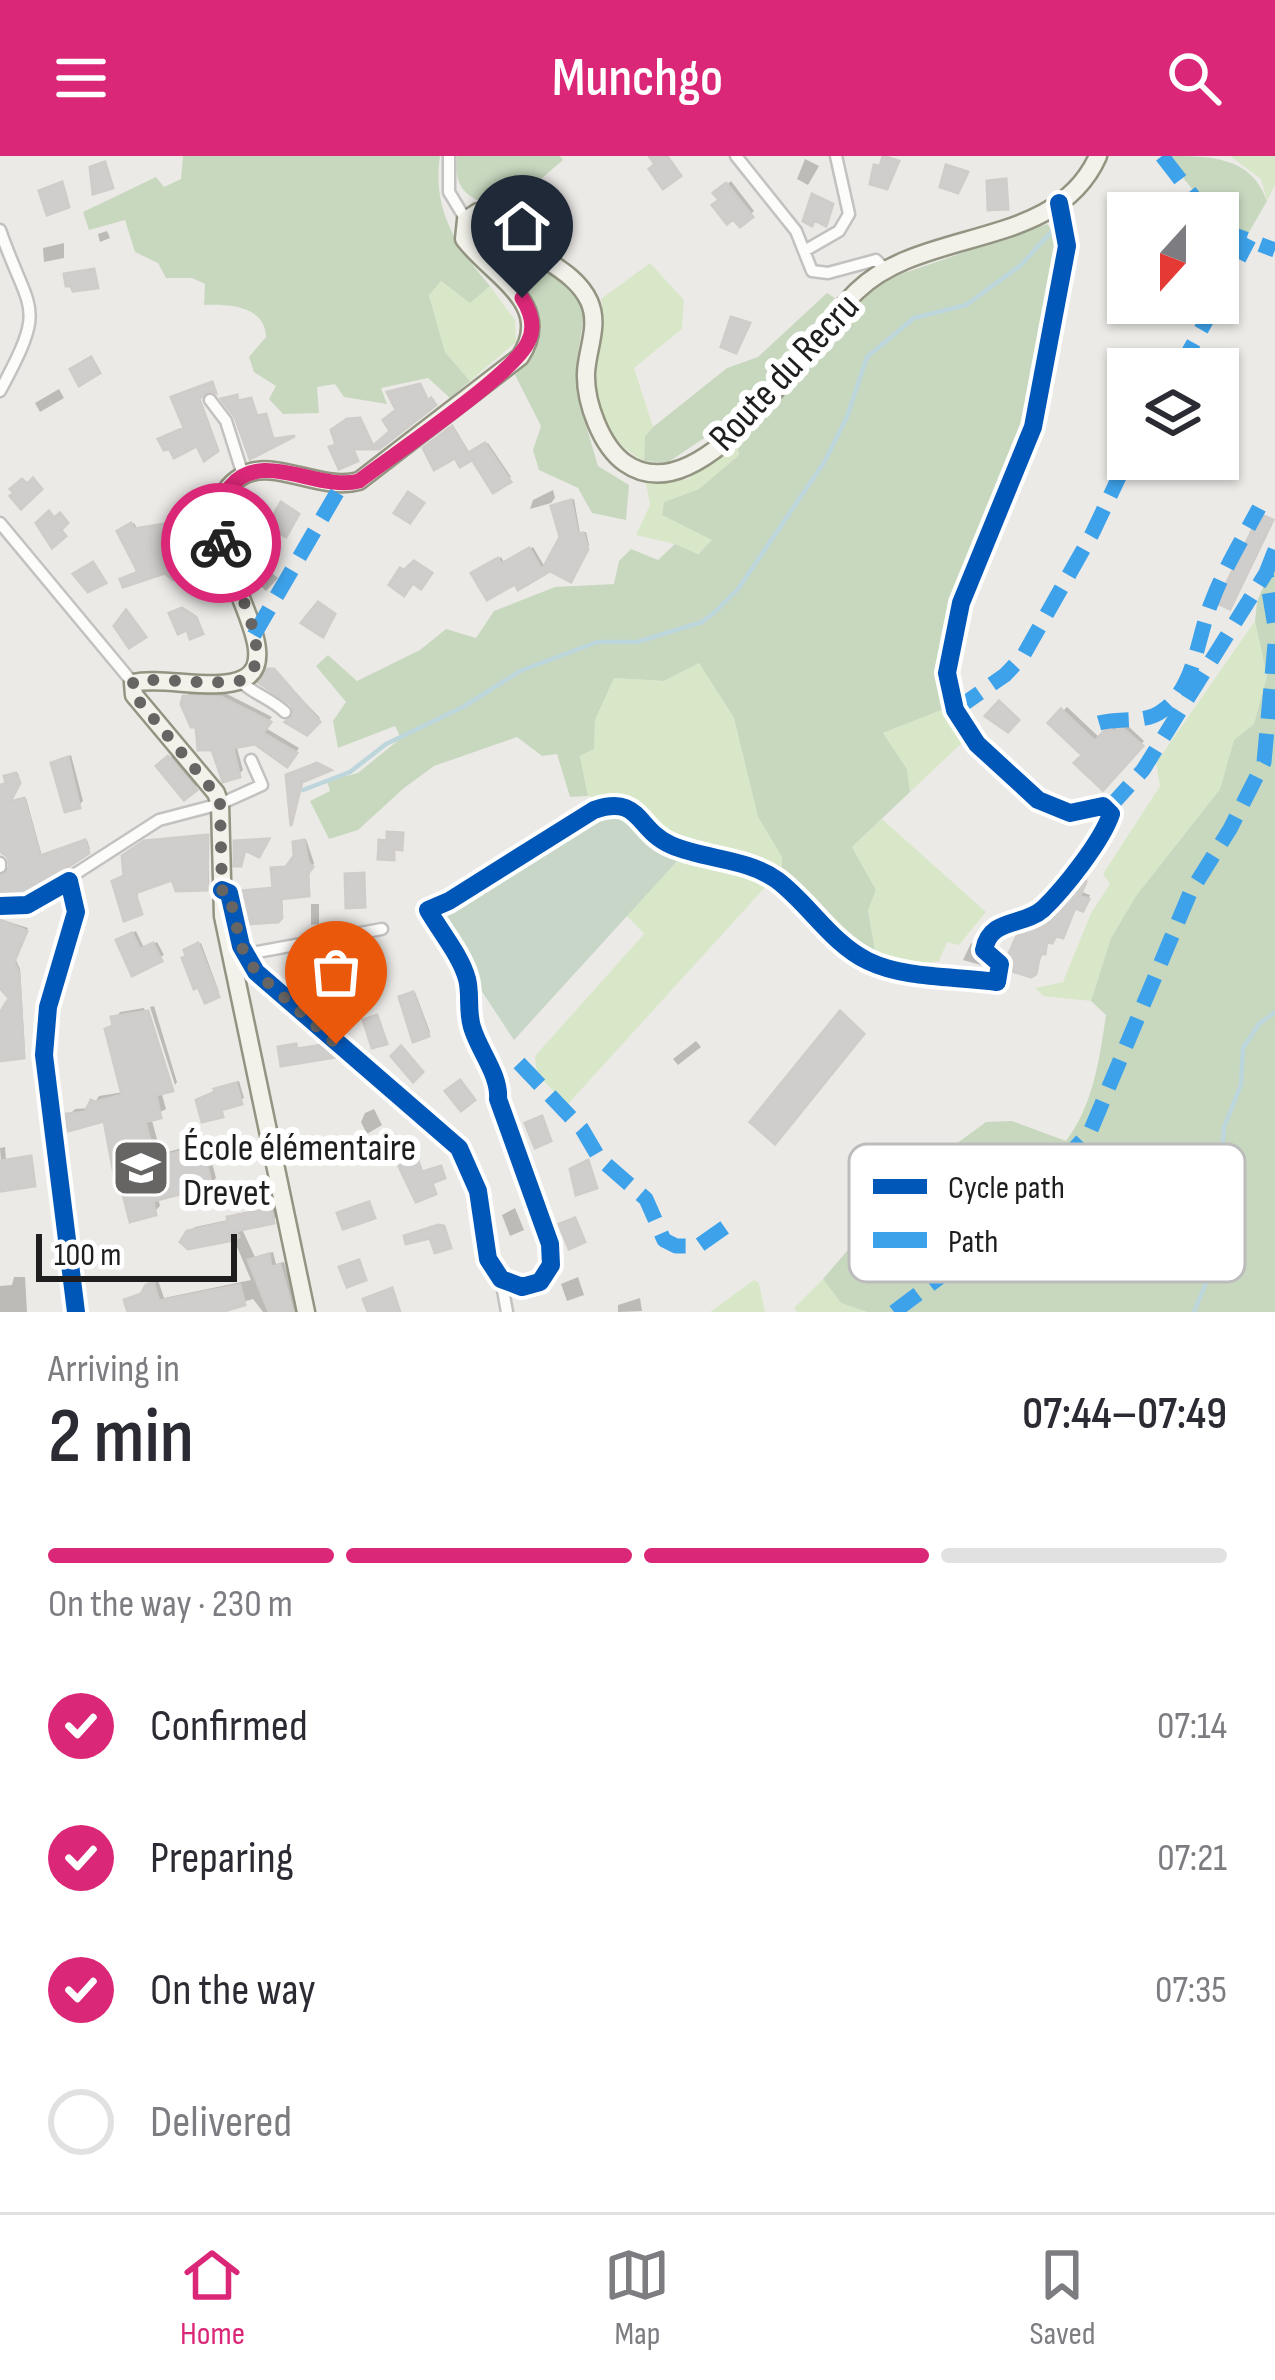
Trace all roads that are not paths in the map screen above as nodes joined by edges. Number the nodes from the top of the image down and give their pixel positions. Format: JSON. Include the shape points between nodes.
{"nodes":[{"id":1,"x":449,"y":156,"type":"edge"},
{"id":2,"x":736,"y":156,"type":"edge"},
{"id":3,"x":836,"y":156,"type":"edge"},
{"id":4,"x":1098,"y":156,"type":"edge"},
{"id":5,"x":1059,"y":203,"type":"junction"},
{"id":6,"x":466,"y":220,"type":"junction"},
{"id":7,"x":0,"y":230,"type":"edge"},
{"id":8,"x":806,"y":250,"type":"junction"},
{"id":9,"x":886,"y":270,"type":"junction"},
{"id":10,"x":0,"y":391,"type":"edge"},
{"id":11,"x":210,"y":400,"type":"dead end"},
{"id":12,"x":243,"y":475,"type":"junction"},
{"id":13,"x":0,"y":523,"type":"edge"},
{"id":14,"x":240,"y":681,"type":"junction"},
{"id":15,"x":133,"y":682,"type":"junction"},
{"id":16,"x":284,"y":712,"type":"dead end"},
{"id":17,"x":251,"y":760,"type":"dead end"},
{"id":18,"x":220,"y":804,"type":"junction"},
{"id":19,"x":69,"y":881,"type":"junction"},
{"id":20,"x":222,"y":890,"type":"junction"},
{"id":21,"x":0,"y":906,"type":"edge"},
{"id":22,"x":382,"y":929,"type":"dead end"},
{"id":23,"x":247,"y":954,"type":"junction"},
{"id":24,"x":501,"y":1280,"type":"junction"},
{"id":25,"x":76,"y":1312,"type":"edge"},
{"id":26,"x":306,"y":1312,"type":"edge"},
{"id":27,"x":507,"y":1312,"type":"edge"}],
"edges":[{"from":1,"to":6,"type":"street","via":[[449,192]]},
{"from":2,"to":8,"type":"street"},
{"from":3,"to":8,"type":"street","via":[[849,214]]},
{"from":4,"to":5,"type":"street","name":"Route du Recru"},
{"from":5,"to":9,"type":"street","name":"Route du Recru"},
{"from":5,"to":24,"type":"street","via":[[1066,246],[1034,427],[961,603],[947,673],[955,710],[977,744],[1037,800],[1070,813],[1103,806],[1111,814],[1041,911],[987,938],[984,950],[1000,964],[997,982],[865,960],[776,879],[674,846],[631,809],[612,804],[428,910],[469,981],[472,1027],[499,1083],[552,1256],[540,1282]]},
{"from":6,"to":9,"type":"street","name":"Route du Recru","via":[[492,214],[587,296],[594,320],[586,374],[596,420],[620,460],[642,472],[679,470],[730,437],[860,288]]},
{"from":6,"to":12,"type":"street","via":[[464,238],[528,307],[532,334],[520,356],[359,481],[335,485],[263,470]]},
{"from":7,"to":10,"type":"street","via":[[27,290],[32,324]]},
{"from":8,"to":9,"type":"street","via":[[817,273],[876,260]]},
{"from":11,"to":12,"type":"street","via":[[226,421]]},
{"from":12,"to":14,"type":"street","via":[[226,492],[219,516],[224,556],[255,640],[254,665]]},
{"from":13,"to":15,"type":"street"},
{"from":14,"to":15,"type":"street"},
{"from":14,"to":16,"type":"street"},
{"from":15,"to":18,"type":"street","via":[[134,695]]},
{"from":17,"to":18,"type":"street","via":[[262,784]]},
{"from":18,"to":19,"type":"street","via":[[159,820]]},
{"from":18,"to":20,"type":"street"},
{"from":19,"to":21,"type":"street","via":[[27,905]]},
{"from":19,"to":25,"type":"street","via":[[76,912],[48,1007],[44,1055]]},
{"from":20,"to":23,"type":"street"},
{"from":20,"to":26,"type":"street"},
{"from":22,"to":23,"type":"street"},
{"from":23,"to":24,"type":"street","via":[[256,972],[459,1148],[478,1192],[488,1259]]},
{"from":24,"to":27,"type":"street"}]}
